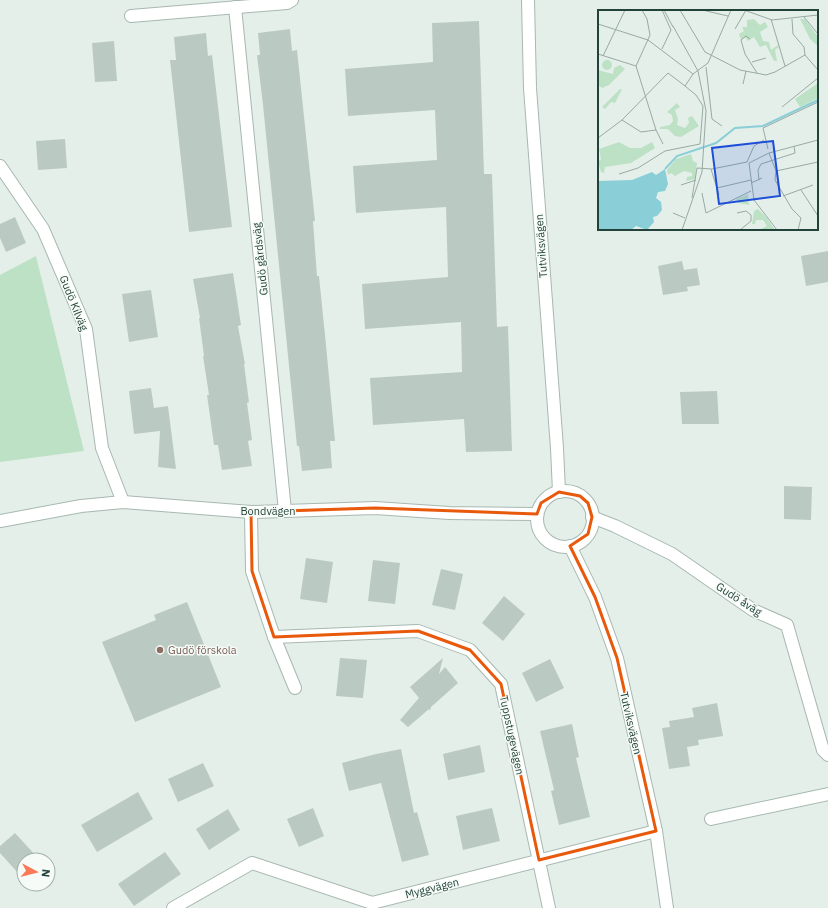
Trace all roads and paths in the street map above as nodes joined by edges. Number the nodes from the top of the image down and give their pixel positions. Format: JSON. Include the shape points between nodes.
{"nodes":[{"id":1,"x":292,"y":0,"type":"edge"},
{"id":2,"x":528,"y":0,"type":"edge"},
{"id":3,"x":235,"y":8,"type":"junction"},
{"id":4,"x":131,"y":16,"type":"dead end"},
{"id":5,"x":0,"y":166,"type":"edge"},
{"id":6,"x":559,"y":492,"type":"junction"},
{"id":7,"x":123,"y":502,"type":"junction"},
{"id":8,"x":285,"y":511,"type":"junction"},
{"id":9,"x":251,"y":512,"type":"junction"},
{"id":10,"x":537,"y":514,"type":"junction"},
{"id":11,"x":592,"y":517,"type":"junction"},
{"id":12,"x":0,"y":521,"type":"edge"},
{"id":13,"x":570,"y":546,"type":"junction"},
{"id":14,"x":274,"y":637,"type":"junction"},
{"id":15,"x":295,"y":688,"type":"dead end"},
{"id":16,"x":828,"y":755,"type":"edge"},
{"id":17,"x":828,"y":794,"type":"edge"},
{"id":18,"x":711,"y":819,"type":"dead end"},
{"id":19,"x":656,"y":831,"type":"junction"},
{"id":20,"x":540,"y":860,"type":"junction"},
{"id":21,"x":372,"y":906,"type":"edge"},
{"id":22,"x":173,"y":908,"type":"edge"},
{"id":23,"x":549,"y":908,"type":"edge"},
{"id":24,"x":667,"y":908,"type":"edge"}],
"edges":[{"from":1,"to":3,"type":"street","via":[[287,3]]},
{"from":2,"to":6,"type":"street","name":"Tutviksvägen","via":[[530,88]]},
{"from":3,"to":4,"type":"street"},
{"from":3,"to":8,"type":"street","name":"Gudö gårdsväg"},
{"from":5,"to":7,"type":"street","name":"Gudö Kilväg","via":[[43,229],[86,329],[102,448]]},
{"from":6,"to":10,"type":"street","via":[[541,503]]},
{"from":6,"to":11,"type":"street","via":[[570,492],[580,496],[588,503]]},
{"from":7,"to":9,"type":"street","name":"Bondvägen"},
{"from":7,"to":12,"type":"street","name":"Bondvägen","via":[[81,506]]},
{"from":8,"to":9,"type":"street","name":"Bondvägen"},
{"from":8,"to":10,"type":"street","name":"Bondvägen","via":[[375,508],[449,513]]},
{"from":9,"to":14,"type":"street","via":[[252,571]]},
{"from":10,"to":13,"type":"street","via":[[537,524],[549,542]]},
{"from":11,"to":13,"type":"street","via":[[588,534],[580,542]]},
{"from":11,"to":16,"type":"street","name":"Gudö åväg","via":[[672,554],[753,610],[787,625],[823,750]]},
{"from":13,"to":19,"type":"street","name":"Tutviksvägen","via":[[595,597],[616,658]]},
{"from":14,"to":15,"type":"street"},
{"from":14,"to":20,"type":"street","name":"Tuppstugevägen","via":[[418,631],[470,650],[501,684]]},
{"from":17,"to":18,"type":"street"},
{"from":19,"to":20,"type":"street","name":"Myggvägen"},
{"from":19,"to":24,"type":"street","name":"Tutviksvägen"},
{"from":20,"to":21,"type":"street","name":"Myggvägen"},
{"from":20,"to":23,"type":"street","name":"Tuppstugevägen"},
{"from":21,"to":22,"type":"street","name":"Myggvägen","via":[[252,863]]}]}
